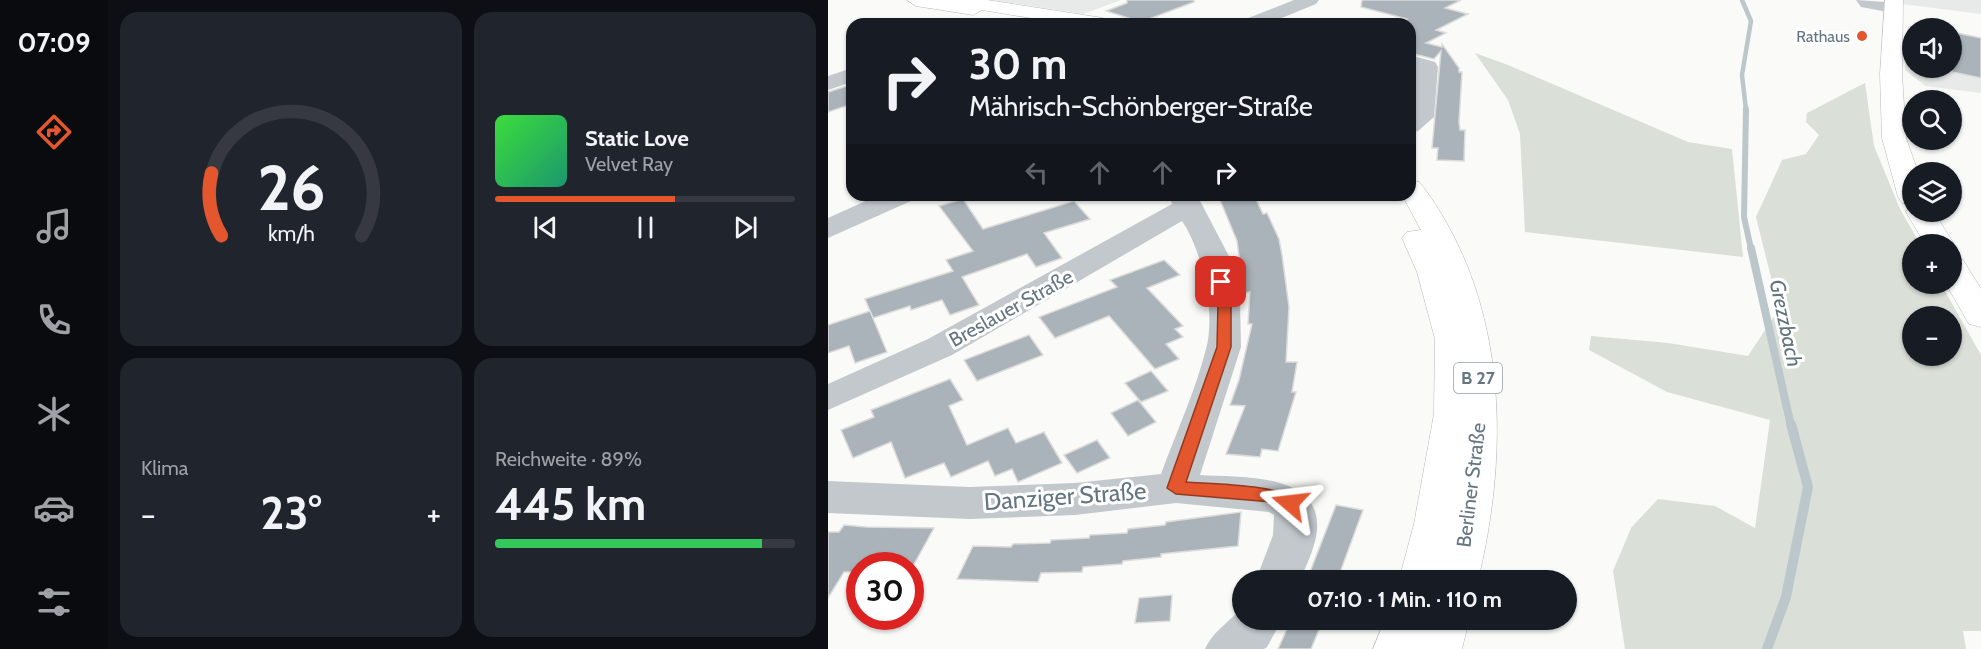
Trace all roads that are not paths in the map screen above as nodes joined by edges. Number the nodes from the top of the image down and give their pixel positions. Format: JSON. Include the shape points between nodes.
{"nodes":[{"id":1,"x":916,"y":0,"type":"edge"},
{"id":2,"x":952,"y":0,"type":"edge"},
{"id":3,"x":1310,"y":0,"type":"edge"},
{"id":4,"x":1865,"y":0,"type":"edge"},
{"id":5,"x":1894,"y":4,"type":"edge"},
{"id":6,"x":1026,"y":18,"type":"edge"},
{"id":7,"x":1065,"y":18,"type":"edge"},
{"id":8,"x":1265,"y":18,"type":"edge"},
{"id":9,"x":1416,"y":63,"type":"edge"},
{"id":10,"x":846,"y":77,"type":"edge"},
{"id":11,"x":828,"y":83,"type":"edge"},
{"id":12,"x":1416,"y":122,"type":"edge"},
{"id":13,"x":1902,"y":164,"type":"edge"},
{"id":14,"x":1416,"y":196,"type":"edge"},
{"id":15,"x":889,"y":201,"type":"edge"},
{"id":16,"x":1185,"y":201,"type":"edge"},
{"id":17,"x":1396,"y":201,"type":"edge"},
{"id":18,"x":828,"y":228,"type":"edge"},
{"id":19,"x":1962,"y":284,"type":"edge"},
{"id":20,"x":1981,"y":317,"type":"edge"},
{"id":21,"x":828,"y":398,"type":"edge"},
{"id":22,"x":1176,"y":488,"type":"junction"},
{"id":23,"x":828,"y":496,"type":"edge"},
{"id":24,"x":1282,"y":570,"type":"edge"},
{"id":25,"x":1424,"y":570,"type":"edge"},
{"id":26,"x":1459,"y":570,"type":"edge"},
{"id":27,"x":1252,"y":630,"type":"edge"},
{"id":28,"x":1404,"y":630,"type":"edge"},
{"id":29,"x":1443,"y":630,"type":"edge"},
{"id":30,"x":1228,"y":649,"type":"edge"},
{"id":31,"x":1397,"y":649,"type":"edge"},
{"id":32,"x":1438,"y":649,"type":"edge"}],
"edges":[{"from":1,"to":6,"type":"main road"},
{"from":2,"to":7,"type":"main road"},
{"from":3,"to":8,"type":"street"},
{"from":4,"to":5,"type":"street"},
{"from":5,"to":13,"type":"main road","via":[[1894,138]]},
{"from":9,"to":12,"type":"street","via":[[1427,67],[1422,117]]},
{"from":10,"to":11,"type":"street"},
{"from":14,"to":26,"type":"main road","name":"Berliner Straße","number":"B 27","via":[[1456,271],[1474,339],[1481,412],[1471,524]]},
{"from":15,"to":18,"type":"street"},
{"from":16,"to":21,"type":"street","name":"Breslauer Straße","via":[[940,346]]},
{"from":16,"to":22,"type":"street","via":[[1217,262],[1224,302],[1224,347]]},
{"from":17,"to":25,"type":"main road","name":"Berliner Straße","number":"B 27","via":[[1432,272],[1452,339],[1454,414]]},
{"from":19,"to":20,"type":"main road"},
{"from":22,"to":23,"type":"street","name":"Danziger Straße","via":[[1076,499],[981,502]]},
{"from":22,"to":24,"type":"street","name":"Danziger Straße","via":[[1275,496],[1290,503],[1298,526]]},
{"from":27,"to":30,"type":"street"},
{"from":28,"to":31,"type":"main road"},
{"from":29,"to":32,"type":"main road"}]}
